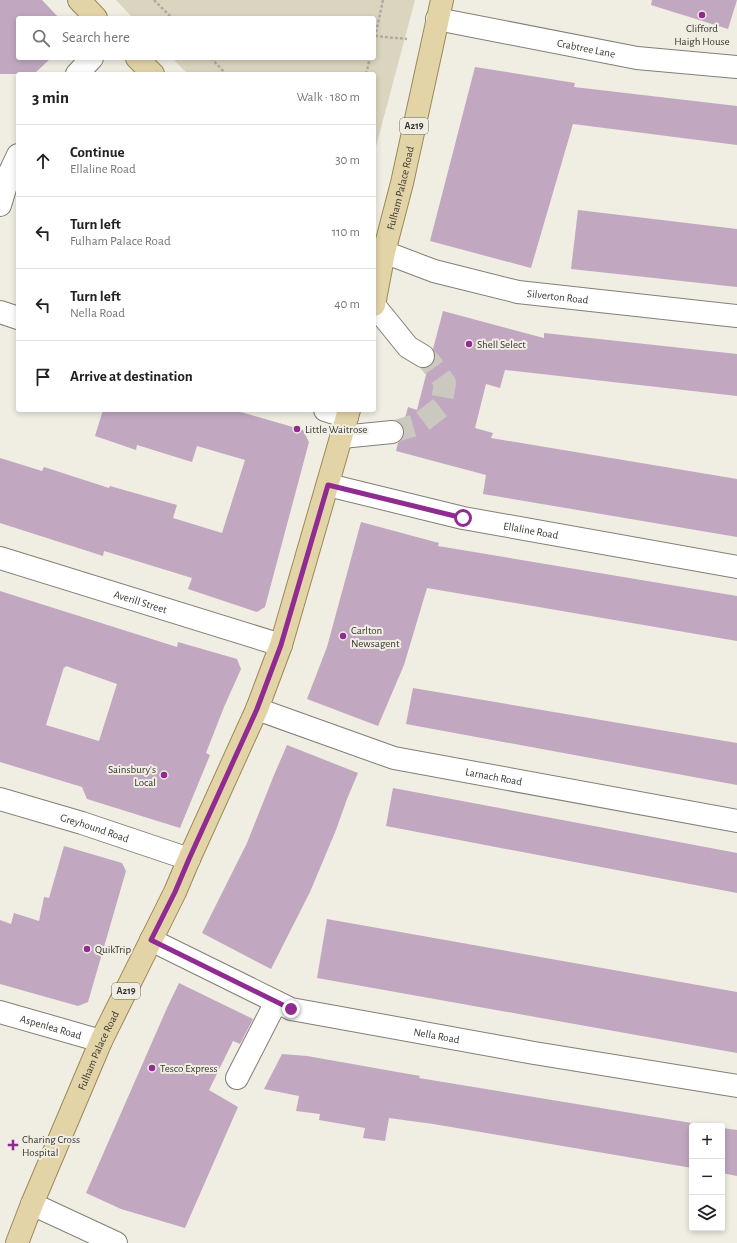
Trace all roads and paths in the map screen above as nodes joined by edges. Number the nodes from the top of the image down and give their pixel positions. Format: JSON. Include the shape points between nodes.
{"nodes":[{"id":1,"x":79,"y":0,"type":"edge"},
{"id":2,"x":154,"y":0,"type":"edge"},
{"id":3,"x":383,"y":0,"type":"edge"},
{"id":4,"x":440,"y":9,"type":"edge"},
{"id":5,"x":94,"y":16,"type":"edge"},
{"id":6,"x":170,"y":16,"type":"edge"},
{"id":7,"x":376,"y":36,"type":"joint"},
{"id":8,"x":432,"y":43,"type":"junction"},
{"id":9,"x":90,"y":60,"type":"edge"},
{"id":10,"x":139,"y":60,"type":"edge"},
{"id":11,"x":213,"y":60,"type":"edge"},
{"id":12,"x":370,"y":60,"type":"edge"},
{"id":13,"x":737,"y":67,"type":"edge"},
{"id":14,"x":79,"y":72,"type":"edge"},
{"id":15,"x":151,"y":72,"type":"edge"},
{"id":16,"x":224,"y":72,"type":"edge"},
{"id":17,"x":366,"y":72,"type":"edge"},
{"id":18,"x":16,"y":160,"type":"edge"},
{"id":19,"x":0,"y":206,"type":"edge"},
{"id":20,"x":379,"y":250,"type":"edge"},
{"id":21,"x":376,"y":283,"type":"edge"},
{"id":22,"x":376,"y":307,"type":"edge"},
{"id":23,"x":0,"y":312,"type":"edge"},
{"id":24,"x":737,"y":316,"type":"edge"},
{"id":25,"x":16,"y":317,"type":"edge"},
{"id":26,"x":423,"y":356,"type":"tunnel mouth"},
{"id":27,"x":329,"y":412,"type":"edge"},
{"id":28,"x":346,"y":421,"type":"edge"},
{"id":29,"x":392,"y":432,"type":"tunnel mouth"},
{"id":30,"x":328,"y":485,"type":"junction"},
{"id":31,"x":0,"y":558,"type":"edge"},
{"id":32,"x":737,"y":567,"type":"edge"},
{"id":33,"x":281,"y":645,"type":"junction"},
{"id":34,"x":257,"y":709,"type":"junction"},
{"id":35,"x":0,"y":799,"type":"edge"},
{"id":36,"x":737,"y":821,"type":"edge"},
{"id":37,"x":189,"y":859,"type":"junction"},
{"id":38,"x":151,"y":940,"type":"junction"},
{"id":39,"x":276,"y":1002,"type":"junction"},
{"id":40,"x":0,"y":1012,"type":"edge"},
{"id":41,"x":101,"y":1041,"type":"junction"},
{"id":42,"x":237,"y":1078,"type":"dead end"},
{"id":43,"x":737,"y":1086,"type":"edge"},
{"id":44,"x":32,"y":1204,"type":"junction"},
{"id":45,"x":17,"y":1243,"type":"edge"},
{"id":46,"x":116,"y":1243,"type":"edge"}],
"edges":[{"from":1,"to":5,"type":"main road"},
{"from":2,"to":6,"type":"path"},
{"from":3,"to":7,"type":"path"},
{"from":4,"to":8,"type":"main road","name":"Fulham Palace Road","number":"A219"},
{"from":4,"to":13,"type":"street","name":"Crabtree Lane","via":[[637,58]]},
{"from":7,"to":8,"type":"path"},
{"from":8,"to":20,"type":"main road","name":"Fulham Palace Road","number":"A219","via":[[404,172]]},
{"from":9,"to":14,"type":"street"},
{"from":10,"to":15,"type":"main road"},
{"from":11,"to":16,"type":"path"},
{"from":12,"to":17,"type":"path"},
{"from":18,"to":19,"type":"street"},
{"from":20,"to":21,"type":"main road","name":"Fulham Palace Road","number":"A219"},
{"from":20,"to":24,"type":"street","name":"Silverton Road","via":[[434,271],[518,292]]},
{"from":22,"to":26,"type":"street","via":[[408,347]]},
{"from":23,"to":25,"type":"street"},
{"from":27,"to":28,"type":"street"},
{"from":28,"to":29,"type":"street"},
{"from":28,"to":30,"type":"main road","name":"Fulham Palace Road","number":"A219"},
{"from":30,"to":32,"type":"street","name":"Ellaline Road","via":[[463,518]]},
{"from":30,"to":33,"type":"main road","name":"Fulham Palace Road","number":"A219"},
{"from":31,"to":33,"type":"street","name":"Averill Street"},
{"from":33,"to":34,"type":"main road","name":"Fulham Palace Road","number":"A219"},
{"from":34,"to":36,"type":"street","name":"Larnach Road","via":[[394,758]]},
{"from":34,"to":37,"type":"main road","name":"Fulham Palace Road","number":"A219"},
{"from":35,"to":37,"type":"street","name":"Greyhound Road"},
{"from":37,"to":38,"type":"main road","name":"Fulham Palace Road","number":"A219"},
{"from":38,"to":39,"type":"street","name":"Nella Road"},
{"from":38,"to":41,"type":"main road","name":"Fulham Palace Road","number":"A219"},
{"from":39,"to":42,"type":"street"},
{"from":39,"to":43,"type":"street","name":"Nella Road","via":[[291,1009],[534,1053]]},
{"from":40,"to":41,"type":"street","name":"Aspenlea Road"},
{"from":41,"to":44,"type":"main road","name":"Fulham Palace Road","number":"A219"},
{"from":44,"to":45,"type":"main road","name":"Fulham Palace Road","number":"A219"},
{"from":44,"to":46,"type":"street"}]}
